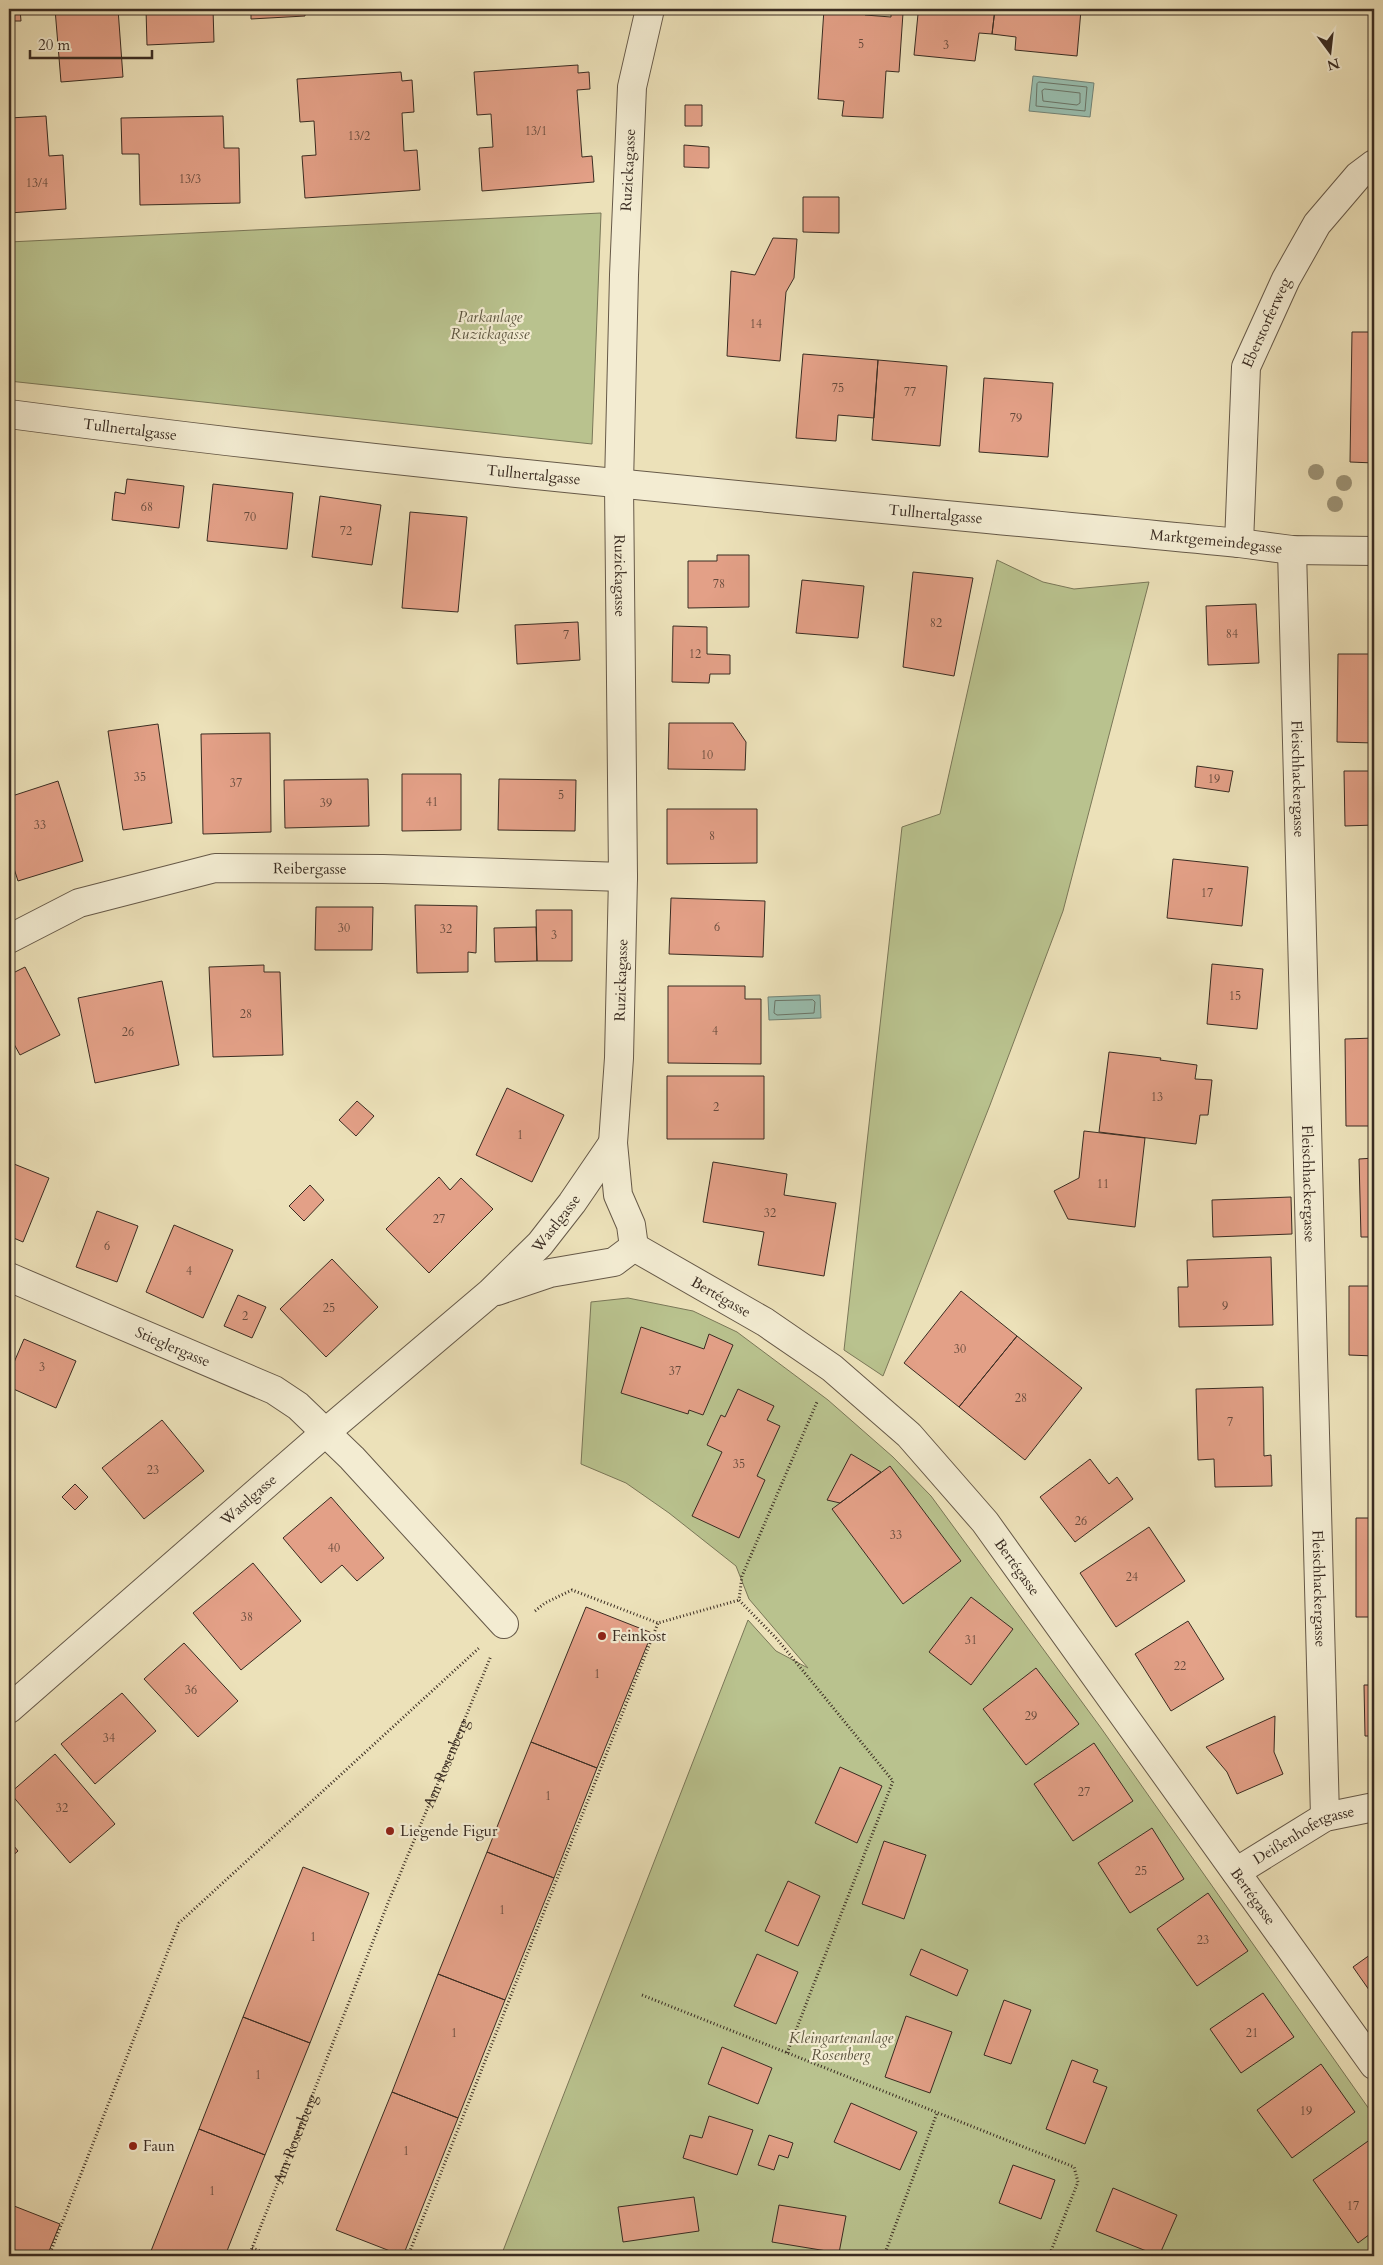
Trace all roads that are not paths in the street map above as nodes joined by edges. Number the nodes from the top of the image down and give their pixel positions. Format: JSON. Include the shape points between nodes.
{"nodes":[{"id":1,"x":650,"y":9,"type":"edge"},
{"id":2,"x":1374,"y":164,"type":"edge"},
{"id":3,"x":9,"y":414,"type":"edge"},
{"id":4,"x":619,"y":484,"type":"junction"},
{"id":5,"x":1057,"y":525,"type":"joint"},
{"id":6,"x":1239,"y":543,"type":"junction"},
{"id":7,"x":1292,"y":550,"type":"junction"},
{"id":8,"x":1374,"y":551,"type":"edge"},
{"id":9,"x":623,"y":877,"type":"junction"},
{"id":10,"x":9,"y":939,"type":"edge"},
{"id":11,"x":613,"y":1144,"type":"junction"},
{"id":12,"x":634,"y":1247,"type":"junction"},
{"id":13,"x":9,"y":1278,"type":"edge"},
{"id":14,"x":490,"y":1293,"type":"junction"},
{"id":15,"x":326,"y":1432,"type":"junction"},
{"id":16,"x":504,"y":1624,"type":"road end"},
{"id":17,"x":9,"y":1709,"type":"edge"},
{"id":18,"x":1374,"y":1807,"type":"edge"},
{"id":19,"x":1325,"y":1817,"type":"junction"},
{"id":20,"x":1236,"y":1872,"type":"junction"},
{"id":21,"x":1374,"y":2064,"type":"edge"}],
"edges":[{"from":1,"to":4,"type":"street","name":"Ruzickagasse","via":[[632,87]]},
{"from":2,"to":6,"type":"street","name":"Eberstorferweg","via":[[1358,176],[1316,224],[1286,279],[1246,367]]},
{"from":3,"to":4,"type":"street","name":"Tullnertalgasse","via":[[200,439]]},
{"from":4,"to":5,"type":"street","name":"Tullnertalgasse"},
{"from":4,"to":9,"type":"street","name":"Ruzickagasse"},
{"from":5,"to":6,"type":"street","name":"Marktgemeindegasse"},
{"from":6,"to":7,"type":"street","name":"Marktgemeindegasse"},
{"from":7,"to":8,"type":"street","name":"Marktgemeindegasse"},
{"from":7,"to":19,"type":"street","name":"Fleischhackergasse"},
{"from":9,"to":10,"type":"street","name":"Reibergasse","via":[[383,869],[214,868],[79,903]]},
{"from":9,"to":11,"type":"street","name":"Ruzickagasse"},
{"from":11,"to":12,"type":"street","via":[[618,1195],[631,1225]]},
{"from":11,"to":14,"type":"street","name":"Wastlgasse","via":[[540,1244]]},
{"from":12,"to":14,"type":"street","name":"Wastlgasse","via":[[614,1262],[550,1273]]},
{"from":12,"to":20,"type":"street","name":"Bertégasse","via":[[765,1322],[832,1368],[909,1435],[985,1522]]},
{"from":13,"to":15,"type":"street","name":"Stieglergasse","via":[[274,1390],[298,1406]]},
{"from":14,"to":15,"type":"street","name":"Wastlgasse"},
{"from":15,"to":16,"type":"street"},
{"from":15,"to":17,"type":"street","name":"Wastlgasse"},
{"from":18,"to":19,"type":"street","name":"Deißenhofergasse"},
{"from":19,"to":20,"type":"street","name":"Deißenhofergasse"},
{"from":20,"to":21,"type":"street","name":"Bertégasse"}]}
